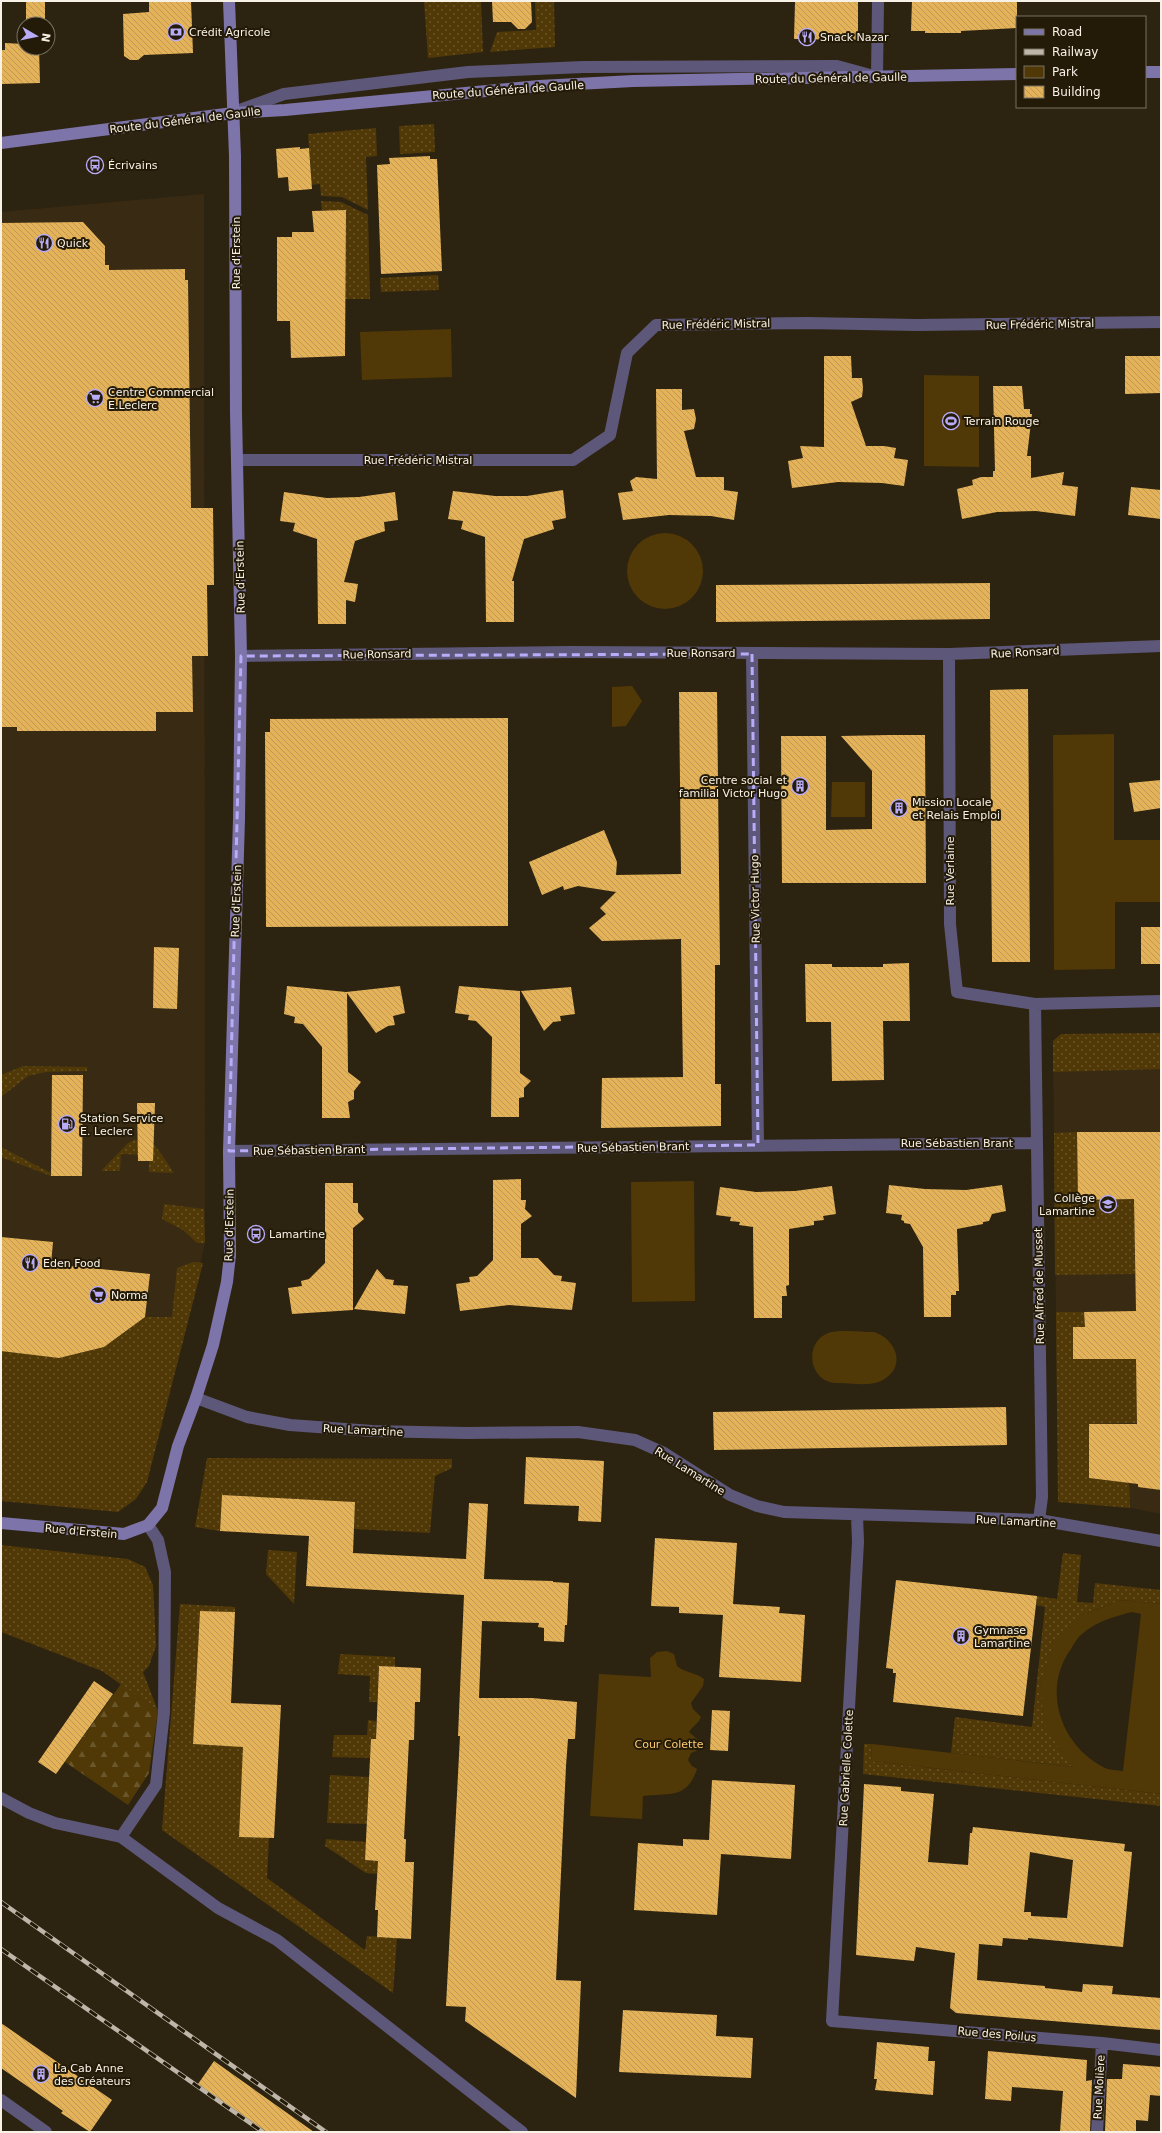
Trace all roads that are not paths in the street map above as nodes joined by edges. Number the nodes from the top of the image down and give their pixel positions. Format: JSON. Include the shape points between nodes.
{"nodes":[{"id":1,"x":229,"y":1,"type":"edge"},
{"id":2,"x":878,"y":1,"type":"edge"},
{"id":3,"x":1146,"y":72,"type":"edge"},
{"id":4,"x":1161,"y":72,"type":"edge"},
{"id":5,"x":1016,"y":74,"type":"edge"},
{"id":6,"x":877,"y":77,"type":"junction"},
{"id":7,"x":233,"y":113,"type":"junction"},
{"id":8,"x":1,"y":143,"type":"edge"},
{"id":9,"x":1161,"y":322,"type":"edge"},
{"id":10,"x":237,"y":460,"type":"junction"},
{"id":11,"x":1161,"y":646,"type":"edge"},
{"id":12,"x":752,"y":654,"type":"junction"},
{"id":13,"x":949,"y":654,"type":"junction"},
{"id":14,"x":241,"y":656,"type":"junction"},
{"id":15,"x":1161,"y":1001,"type":"edge"},
{"id":16,"x":1035,"y":1004,"type":"junction"},
{"id":17,"x":1037,"y":1143,"type":"junction"},
{"id":18,"x":758,"y":1145,"type":"junction"},
{"id":19,"x":229,"y":1151,"type":"junction"},
{"id":20,"x":196,"y":1398,"type":"junction"},
{"id":21,"x":857,"y":1515,"type":"junction"},
{"id":22,"x":1039,"y":1520,"type":"junction"},
{"id":23,"x":1,"y":1523,"type":"edge"},
{"id":24,"x":148,"y":1525,"type":"junction"},
{"id":25,"x":1161,"y":1541,"type":"edge"},
{"id":26,"x":1,"y":1798,"type":"edge"},
{"id":27,"x":121,"y":1837,"type":"junction"},
{"id":28,"x":832,"y":2021,"type":"joint"},
{"id":29,"x":1102,"y":2043,"type":"junction"},
{"id":30,"x":1161,"y":2050,"type":"edge"},
{"id":31,"x":1,"y":2100,"type":"edge"},
{"id":32,"x":46,"y":2132,"type":"edge"},
{"id":33,"x":522,"y":2132,"type":"edge"},
{"id":34,"x":1097,"y":2132,"type":"edge"}],
"edges":[{"from":1,"to":7,"type":"street","name":"Rue d'Erstein"},
{"from":2,"to":6,"type":"street"},
{"from":3,"to":4,"type":"street"},
{"from":5,"to":6,"type":"street","name":"Route du Général de Gaulle"},
{"from":6,"to":7,"type":"street","name":"Route du Général de Gaulle","via":[[626,81],[539,86]]},
{"from":6,"to":7,"type":"street","via":[[837,66],[583,66],[468,72],[284,94]]},
{"from":7,"to":8,"type":"street","name":"Route du Général de Gaulle"},
{"from":7,"to":10,"type":"street","name":"Rue d'Erstein","via":[[236,156]]},
{"from":9,"to":10,"type":"street","name":"Rue Frédéric Mistral","via":[[917,326],[807,323],[656,325],[627,353],[610,435],[573,460]]},
{"from":10,"to":14,"type":"street","name":"Rue d'Erstein"},
{"from":11,"to":13,"type":"street","name":"Rue Ronsard"},
{"from":12,"to":13,"type":"street","name":"Rue Ronsard"},
{"from":12,"to":14,"type":"street","name":"Rue Ronsard","via":[[571,652]]},
{"from":12,"to":18,"type":"street","name":"Rue Victor Hugo"},
{"from":13,"to":16,"type":"street","name":"Rue Verlaine","via":[[950,924],[957,992]]},
{"from":14,"to":19,"type":"street","name":"Rue d'Erstein"},
{"from":15,"to":16,"type":"street"},
{"from":16,"to":17,"type":"street","name":"Rue Alfred de Musset"},
{"from":17,"to":18,"type":"street","name":"Rue Sébastien Brant"},
{"from":17,"to":22,"type":"street","name":"Rue Alfred de Musset","via":[[1041,1482]]},
{"from":18,"to":19,"type":"street","name":"Rue Sébastien Brant"},
{"from":19,"to":20,"type":"street","name":"Rue d'Erstein","via":[[230,1244],[227,1282],[213,1345]]},
{"from":20,"to":21,"type":"street","name":"Rue Lamartine","via":[[247,1416],[290,1425],[372,1431],[578,1432],[627,1438],[664,1453],[730,1495],[757,1506],[784,1512]]},
{"from":20,"to":24,"type":"street","name":"Rue d'Erstein","via":[[178,1446],[162,1508]]},
{"from":21,"to":22,"type":"street","name":"Rue Lamartine"},
{"from":21,"to":28,"type":"street","name":"Rue Gabrielle Colette","via":[[858,1542]]},
{"from":22,"to":25,"type":"street","name":"Rue Lamartine"},
{"from":23,"to":24,"type":"street","name":"Rue d'Erstein","via":[[124,1534]]},
{"from":24,"to":27,"type":"street","via":[[158,1540],[165,1572],[164,1712],[156,1785]]},
{"from":26,"to":27,"type":"street","via":[[55,1823]]},
{"from":27,"to":33,"type":"street","via":[[218,1908],[277,1940]]},
{"from":28,"to":29,"type":"street","name":"Rue des Poilus"},
{"from":29,"to":30,"type":"street","name":"Rue des Poilus"},
{"from":29,"to":34,"type":"street","name":"Rue Molière"},
{"from":31,"to":32,"type":"street"}]}
